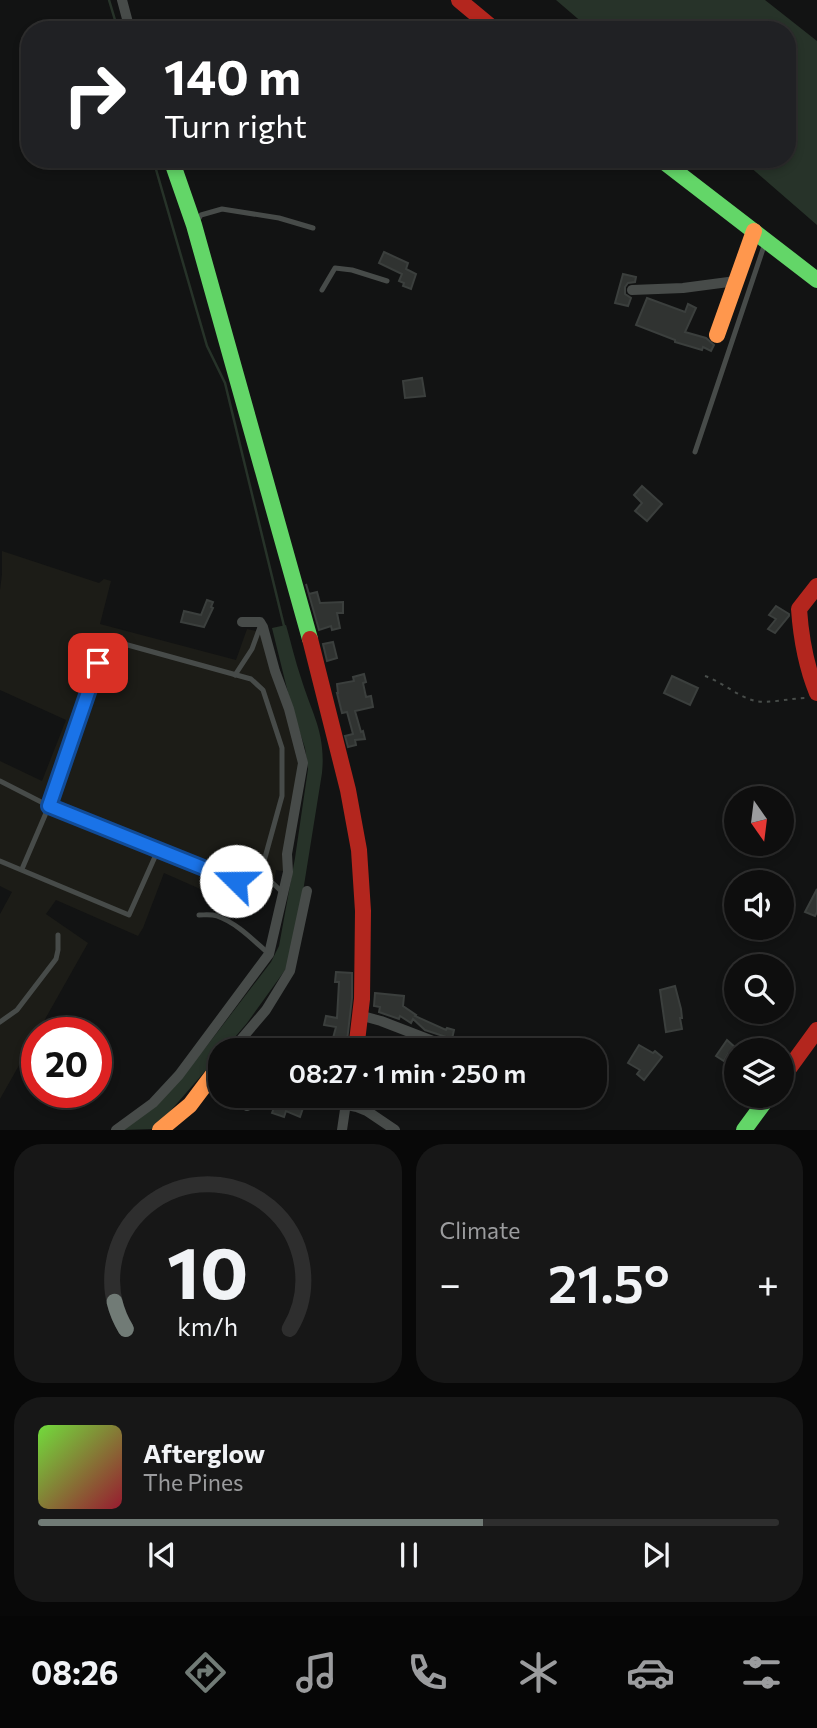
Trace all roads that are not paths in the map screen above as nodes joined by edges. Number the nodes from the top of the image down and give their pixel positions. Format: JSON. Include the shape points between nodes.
{"nodes":[{"id":1,"x":122,"y":0,"type":"edge"},
{"id":2,"x":459,"y":0,"type":"edge"},
{"id":3,"x":128,"y":21,"type":"edge"},
{"id":4,"x":484,"y":21,"type":"edge"},
{"id":5,"x":174,"y":168,"type":"edge"},
{"id":6,"x":672,"y":168,"type":"edge"},
{"id":7,"x":194,"y":225,"type":"junction"},
{"id":8,"x":313,"y":228,"type":"dead end"},
{"id":9,"x":760,"y":236,"type":"junction"},
{"id":10,"x":817,"y":280,"type":"edge"},
{"id":11,"x":387,"y":281,"type":"dead end"},
{"id":12,"x":736,"y":281,"type":"junction"},
{"id":13,"x":322,"y":290,"type":"dead end"},
{"id":14,"x":632,"y":290,"type":"dead end"},
{"id":15,"x":717,"y":335,"type":"dead end"},
{"id":16,"x":695,"y":453,"type":"dead end"},
{"id":17,"x":817,"y":586,"type":"edge"},
{"id":18,"x":242,"y":622,"type":"dead end"},
{"id":19,"x":261,"y":624,"type":"junction"},
{"id":20,"x":235,"y":675,"type":"junction"},
{"id":21,"x":813,"y":695,"type":"edge"},
{"id":22,"x":0,"y":781,"type":"edge"},
{"id":23,"x":49,"y":806,"type":"junction"},
{"id":24,"x":158,"y":850,"type":"junction"},
{"id":25,"x":0,"y":861,"type":"edge"},
{"id":26,"x":22,"y":869,"type":"junction"},
{"id":27,"x":261,"y":872,"type":"junction"},
{"id":28,"x":307,"y":891,"type":"dead end"},
{"id":29,"x":284,"y":894,"type":"junction"},
{"id":30,"x":200,"y":915,"type":"dead end"},
{"id":31,"x":58,"y":935,"type":"dead end"},
{"id":32,"x":269,"y":954,"type":"junction"},
{"id":33,"x":359,"y":1016,"type":"junction"},
{"id":34,"x":0,"y":1022,"type":"edge"},
{"id":35,"x":817,"y":1030,"type":"edge"},
{"id":36,"x":242,"y":1038,"type":"edge"},
{"id":37,"x":357,"y":1038,"type":"edge"},
{"id":38,"x":425,"y":1038,"type":"edge"},
{"id":39,"x":794,"y":1062,"type":"edge"},
{"id":40,"x":208,"y":1083,"type":"edge"},
{"id":41,"x":346,"y":1108,"type":"edge"},
{"id":42,"x":362,"y":1108,"type":"edge"},
{"id":43,"x":760,"y":1108,"type":"edge"},
{"id":44,"x":116,"y":1129,"type":"edge"},
{"id":45,"x":160,"y":1129,"type":"edge"},
{"id":46,"x":342,"y":1129,"type":"edge"},
{"id":47,"x":395,"y":1129,"type":"edge"},
{"id":48,"x":744,"y":1129,"type":"edge"}],
"edges":[{"from":1,"to":3,"type":"street"},
{"from":2,"to":4,"type":"main road"},
{"from":5,"to":7,"type":"main road"},
{"from":6,"to":9,"type":"main road"},
{"from":7,"to":8,"type":"lane","via":[[201,215],[222,209]]},
{"from":7,"to":33,"type":"main road","via":[[310,637],[348,790],[359,850],[363,911]]},
{"from":9,"to":10,"type":"main road"},
{"from":9,"to":12,"type":"main road"},
{"from":9,"to":16,"type":"lane"},
{"from":11,"to":13,"type":"lane","via":[[335,268]]},
{"from":12,"to":14,"type":"street"},
{"from":12,"to":15,"type":"main road"},
{"from":17,"to":21,"type":"main road","via":[[799,609],[799,632]]},
{"from":18,"to":19,"type":"street"},
{"from":19,"to":20,"type":"lane"},
{"from":19,"to":29,"type":"street","via":[[303,763]]},
{"from":20,"to":23,"type":"lane","via":[[106,639]]},
{"from":20,"to":27,"type":"lane","via":[[251,679],[263,690],[282,748],[282,796]]},
{"from":22,"to":23,"type":"lane"},
{"from":23,"to":24,"type":"lane"},
{"from":23,"to":26,"type":"lane"},
{"from":24,"to":26,"type":"lane","via":[[129,915]]},
{"from":24,"to":27,"type":"lane","via":[[236,881]]},
{"from":25,"to":26,"type":"lane"},
{"from":27,"to":29,"type":"lane"},
{"from":28,"to":36,"type":"street","via":[[290,971]]},
{"from":29,"to":32,"type":"street"},
{"from":30,"to":32,"type":"lane","via":[[225,920]]},
{"from":31,"to":34,"type":"lane","via":[[56,959],[17,1010]]},
{"from":32,"to":44,"type":"street","via":[[179,1075],[153,1103]]},
{"from":33,"to":37,"type":"main road"},
{"from":33,"to":38,"type":"street"},
{"from":35,"to":39,"type":"main road"},
{"from":40,"to":45,"type":"main road","via":[[190,1105]]},
{"from":41,"to":46,"type":"street"},
{"from":42,"to":47,"type":"street"},
{"from":43,"to":48,"type":"main road"}]}
